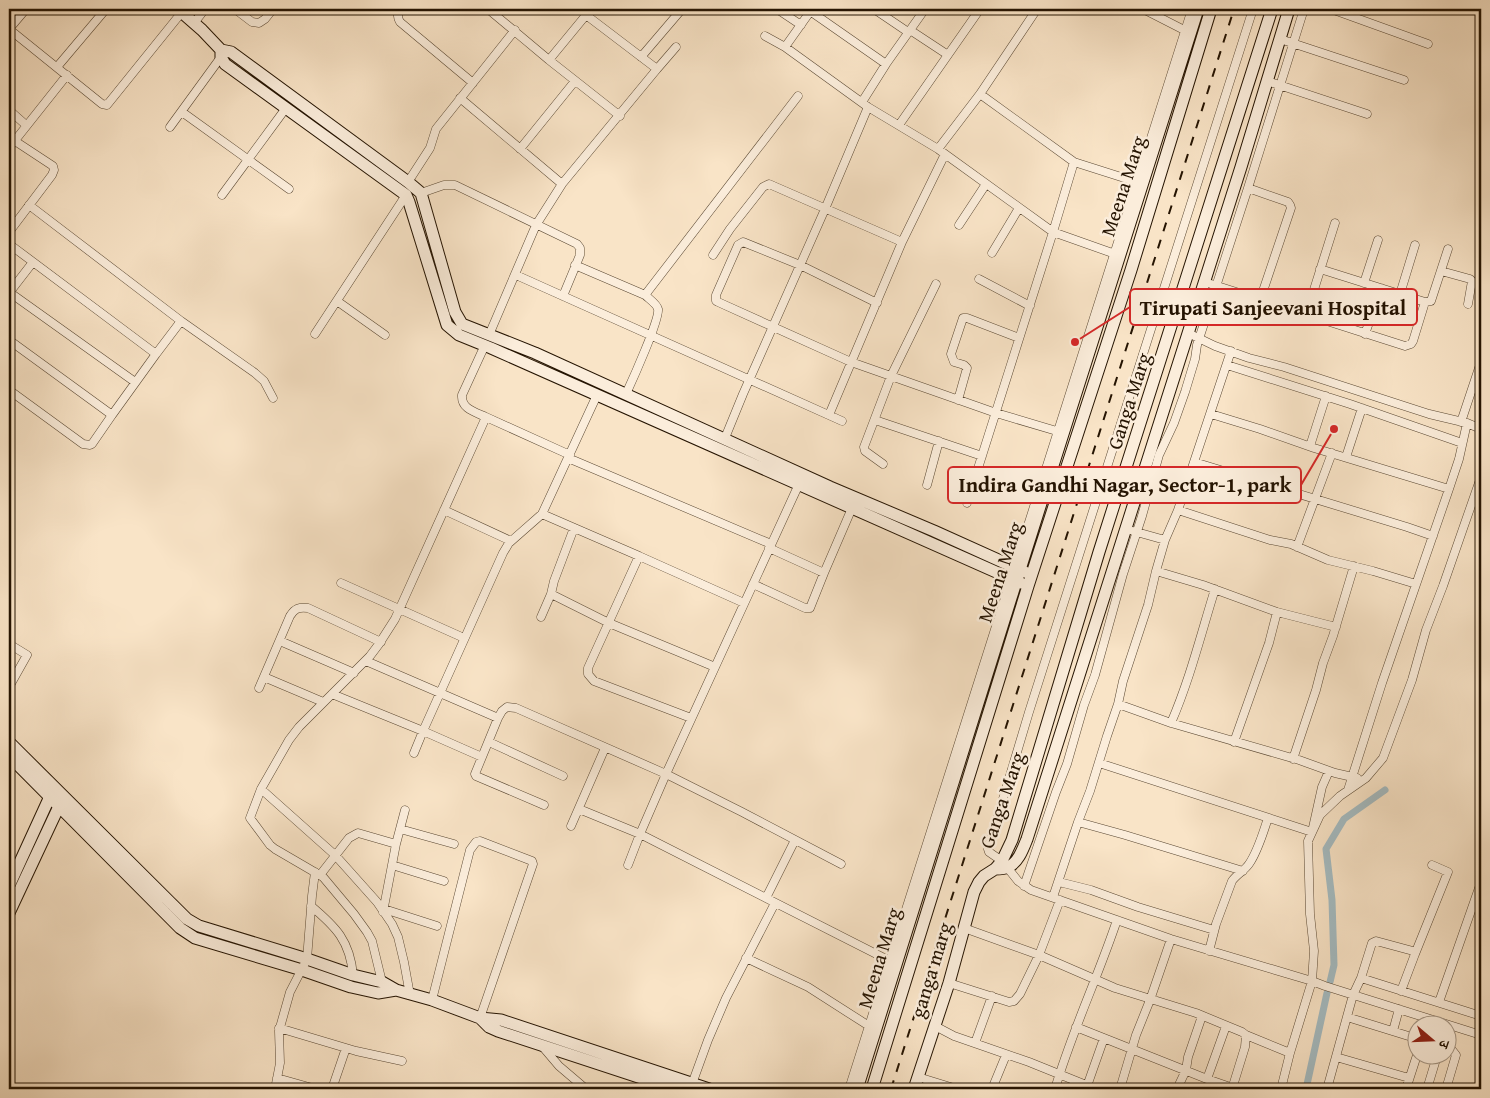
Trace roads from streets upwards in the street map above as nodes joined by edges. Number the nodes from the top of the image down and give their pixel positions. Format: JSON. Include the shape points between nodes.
{"nodes":[{"id":1,"x":26,"y":9,"type":"edge"},
{"id":2,"x":106,"y":9,"type":"edge"},
{"id":3,"x":205,"y":9,"type":"edge"},
{"id":4,"x":236,"y":9,"type":"edge"},
{"id":5,"x":273,"y":9,"type":"edge"},
{"id":6,"x":400,"y":9,"type":"edge"},
{"id":7,"x":488,"y":9,"type":"edge"},
{"id":8,"x":682,"y":9,"type":"edge"},
{"id":9,"x":777,"y":9,"type":"edge"},
{"id":10,"x":874,"y":9,"type":"edge"},
{"id":11,"x":925,"y":9,"type":"edge"},
{"id":12,"x":980,"y":9,"type":"edge"},
{"id":13,"x":1036,"y":9,"type":"edge"},
{"id":14,"x":1143,"y":9,"type":"edge"},
{"id":15,"x":1192,"y":9,"type":"edge"},
{"id":16,"x":1198,"y":9,"type":"edge"},
{"id":17,"x":1212,"y":9,"type":"edge"},
{"id":18,"x":1253,"y":9,"type":"edge"},
{"id":19,"x":1272,"y":9,"type":"edge"},
{"id":20,"x":1289,"y":9,"type":"edge"},
{"id":21,"x":1304,"y":9,"type":"edge"},
{"id":22,"x":1331,"y":9,"type":"edge"},
{"id":23,"x":180,"y":10,"type":"edge"},
{"id":24,"x":811,"y":10,"type":"edge"},
{"id":25,"x":588,"y":12,"type":"edge"},
{"id":26,"x":194,"y":23,"type":"junction"},
{"id":27,"x":801,"y":25,"type":"junction"},
{"id":28,"x":9,"y":29,"type":"edge"},
{"id":29,"x":515,"y":30,"type":"junction"},
{"id":30,"x":909,"y":31,"type":"junction"},
{"id":31,"x":1188,"y":32,"type":"junction"},
{"id":32,"x":765,"y":36,"type":"dead end"},
{"id":33,"x":1280,"y":39,"type":"junction"},
{"id":34,"x":1293,"y":44,"type":"junction"},
{"id":35,"x":1428,"y":44,"type":"dead end"},
{"id":36,"x":676,"y":47,"type":"dead end"},
{"id":37,"x":785,"y":47,"type":"junction"},
{"id":38,"x":221,"y":54,"type":"junction"},
{"id":39,"x":948,"y":55,"type":"junction"},
{"id":40,"x":640,"y":56,"type":"junction"},
{"id":41,"x":548,"y":60,"type":"junction"},
{"id":42,"x":886,"y":64,"type":"junction"},
{"id":43,"x":57,"y":67,"type":"junction"},
{"id":44,"x":657,"y":69,"type":"junction"},
{"id":45,"x":67,"y":75,"type":"junction"},
{"id":46,"x":1404,"y":80,"type":"dead end"},
{"id":47,"x":575,"y":81,"type":"junction"},
{"id":48,"x":1267,"y":81,"type":"junction"},
{"id":49,"x":473,"y":83,"type":"junction"},
{"id":50,"x":1280,"y":85,"type":"junction"},
{"id":51,"x":980,"y":94,"type":"junction"},
{"id":52,"x":798,"y":96,"type":"dead end"},
{"id":53,"x":460,"y":98,"type":"junction"},
{"id":54,"x":865,"y":104,"type":"junction"},
{"id":55,"x":286,"y":108,"type":"junction"},
{"id":56,"x":9,"y":110,"type":"edge"},
{"id":57,"x":182,"y":112,"type":"junction"},
{"id":58,"x":1367,"y":114,"type":"dead end"},
{"id":59,"x":620,"y":116,"type":"junction"},
{"id":60,"x":26,"y":125,"type":"junction"},
{"id":61,"x":899,"y":125,"type":"junction"},
{"id":62,"x":170,"y":127,"type":"dead end"},
{"id":63,"x":15,"y":141,"type":"junction"},
{"id":64,"x":9,"y":148,"type":"edge"},
{"id":65,"x":520,"y":149,"type":"junction"},
{"id":66,"x":938,"y":149,"type":"junction"},
{"id":67,"x":945,"y":154,"type":"junction"},
{"id":68,"x":248,"y":159,"type":"junction"},
{"id":69,"x":1074,"y":162,"type":"junction"},
{"id":70,"x":408,"y":182,"type":"junction"},
{"id":71,"x":1140,"y":183,"type":"junction"},
{"id":72,"x":562,"y":184,"type":"junction"},
{"id":73,"x":986,"y":184,"type":"junction"},
{"id":74,"x":1156,"y":187,"type":"junction"},
{"id":75,"x":1248,"y":188,"type":"junction"},
{"id":76,"x":289,"y":189,"type":"dead end"},
{"id":77,"x":421,"y":193,"type":"junction"},
{"id":78,"x":406,"y":194,"type":"junction"},
{"id":79,"x":222,"y":195,"type":"dead end"},
{"id":80,"x":29,"y":205,"type":"junction"},
{"id":81,"x":1019,"y":208,"type":"junction"},
{"id":82,"x":825,"y":209,"type":"junction"},
{"id":83,"x":1335,"y":223,"type":"dead end"},
{"id":84,"x":536,"y":225,"type":"junction"},
{"id":85,"x":959,"y":225,"type":"dead end"},
{"id":86,"x":9,"y":232,"type":"edge"},
{"id":87,"x":1053,"y":232,"type":"junction"},
{"id":88,"x":1378,"y":240,"type":"dead end"},
{"id":89,"x":902,"y":242,"type":"junction"},
{"id":90,"x":9,"y":244,"type":"edge"},
{"id":91,"x":1414,"y":244,"type":"dead end"},
{"id":92,"x":1448,"y":250,"type":"dead end"},
{"id":93,"x":992,"y":253,"type":"dead end"},
{"id":94,"x":1117,"y":254,"type":"junction"},
{"id":95,"x":713,"y":255,"type":"dead end"},
{"id":96,"x":1134,"y":260,"type":"junction"},
{"id":97,"x":33,"y":262,"type":"junction"},
{"id":98,"x":575,"y":265,"type":"junction"},
{"id":99,"x":800,"y":265,"type":"junction"},
{"id":100,"x":1320,"y":269,"type":"junction"},
{"id":101,"x":1441,"y":270,"type":"junction"},
{"id":102,"x":516,"y":275,"type":"junction"},
{"id":103,"x":979,"y":279,"type":"dead end"},
{"id":104,"x":1204,"y":282,"type":"junction"},
{"id":105,"x":1364,"y":283,"type":"junction"},
{"id":106,"x":936,"y":284,"type":"dead end"},
{"id":107,"x":1216,"y":286,"type":"junction"},
{"id":108,"x":1381,"y":288,"type":"junction"},
{"id":109,"x":9,"y":293,"type":"edge"},
{"id":110,"x":1400,"y":294,"type":"junction"},
{"id":111,"x":645,"y":295,"type":"junction"},
{"id":112,"x":562,"y":296,"type":"junction"},
{"id":113,"x":1260,"y":300,"type":"junction"},
{"id":114,"x":337,"y":301,"type":"junction"},
{"id":115,"x":1425,"y":302,"type":"junction"},
{"id":116,"x":877,"y":303,"type":"junction"},
{"id":117,"x":1468,"y":304,"type":"dead end"},
{"id":118,"x":1030,"y":306,"type":"junction"},
{"id":119,"x":1306,"y":315,"type":"junction"},
{"id":120,"x":181,"y":321,"type":"junction"},
{"id":121,"x":773,"y":326,"type":"junction"},
{"id":122,"x":1188,"y":333,"type":"junction"},
{"id":123,"x":315,"y":334,"type":"dead end"},
{"id":124,"x":1365,"y":334,"type":"junction"},
{"id":125,"x":385,"y":335,"type":"dead end"},
{"id":126,"x":651,"y":336,"type":"junction"},
{"id":127,"x":1019,"y":338,"type":"junction"},
{"id":128,"x":1200,"y":338,"type":"junction"},
{"id":129,"x":9,"y":340,"type":"edge"},
{"id":130,"x":487,"y":340,"type":"junction"},
{"id":131,"x":1231,"y":351,"type":"junction"},
{"id":132,"x":156,"y":354,"type":"junction"},
{"id":133,"x":851,"y":362,"type":"junction"},
{"id":134,"x":1481,"y":362,"type":"edge"},
{"id":135,"x":1227,"y":365,"type":"junction"},
{"id":136,"x":891,"y":376,"type":"junction"},
{"id":137,"x":749,"y":380,"type":"junction"},
{"id":138,"x":135,"y":382,"type":"junction"},
{"id":139,"x":9,"y":390,"type":"edge"},
{"id":140,"x":626,"y":394,"type":"junction"},
{"id":141,"x":597,"y":395,"type":"junction"},
{"id":142,"x":1326,"y":396,"type":"junction"},
{"id":143,"x":273,"y":398,"type":"dead end"},
{"id":144,"x":958,"y":400,"type":"junction"},
{"id":145,"x":1362,"y":408,"type":"junction"},
{"id":146,"x":996,"y":413,"type":"junction"},
{"id":147,"x":1211,"y":414,"type":"junction"},
{"id":148,"x":112,"y":415,"type":"junction"},
{"id":149,"x":829,"y":415,"type":"junction"},
{"id":150,"x":486,"y":417,"type":"junction"},
{"id":151,"x":875,"y":420,"type":"junction"},
{"id":152,"x":842,"y":421,"type":"dead end"},
{"id":153,"x":1464,"y":422,"type":"junction"},
{"id":154,"x":1481,"y":429,"type":"edge"},
{"id":155,"x":1060,"y":432,"type":"junction"},
{"id":156,"x":1076,"y":437,"type":"junction"},
{"id":157,"x":725,"y":438,"type":"junction"},
{"id":158,"x":939,"y":441,"type":"junction"},
{"id":159,"x":1462,"y":443,"type":"junction"},
{"id":160,"x":1310,"y":446,"type":"junction"},
{"id":161,"x":1332,"y":453,"type":"junction"},
{"id":162,"x":569,"y":456,"type":"junction"},
{"id":163,"x":982,"y":456,"type":"junction"},
{"id":164,"x":1346,"y":457,"type":"junction"},
{"id":165,"x":1194,"y":462,"type":"junction"},
{"id":166,"x":883,"y":464,"type":"dead end"},
{"id":167,"x":1481,"y":477,"type":"edge"},
{"id":168,"x":798,"y":484,"type":"junction"},
{"id":169,"x":927,"y":485,"type":"dead end"},
{"id":170,"x":1449,"y":489,"type":"junction"},
{"id":171,"x":1315,"y":499,"type":"junction"},
{"id":172,"x":967,"y":503,"type":"dead end"},
{"id":173,"x":852,"y":508,"type":"junction"},
{"id":174,"x":444,"y":510,"type":"junction"},
{"id":175,"x":1178,"y":510,"type":"junction"},
{"id":176,"x":542,"y":514,"type":"junction"},
{"id":177,"x":574,"y":528,"type":"junction"},
{"id":178,"x":1132,"y":530,"type":"junction"},
{"id":179,"x":1433,"y":536,"type":"junction"},
{"id":180,"x":1165,"y":540,"type":"junction"},
{"id":181,"x":511,"y":541,"type":"junction"},
{"id":182,"x":770,"y":546,"type":"junction"},
{"id":183,"x":1297,"y":547,"type":"junction"},
{"id":184,"x":638,"y":556,"type":"junction"},
{"id":185,"x":1354,"y":566,"type":"junction"},
{"id":186,"x":1156,"y":571,"type":"junction"},
{"id":187,"x":824,"y":572,"type":"junction"},
{"id":188,"x":1015,"y":575,"type":"junction"},
{"id":189,"x":1030,"y":580,"type":"junction"},
{"id":190,"x":342,"y":583,"type":"dead end"},
{"id":191,"x":752,"y":584,"type":"junction"},
{"id":192,"x":1416,"y":584,"type":"junction"},
{"id":193,"x":1215,"y":589,"type":"junction"},
{"id":194,"x":551,"y":594,"type":"junction"},
{"id":195,"x":744,"y":603,"type":"junction"},
{"id":196,"x":399,"y":609,"type":"junction"},
{"id":197,"x":1277,"y":612,"type":"junction"},
{"id":198,"x":541,"y":617,"type":"dead end"},
{"id":199,"x":609,"y":623,"type":"junction"},
{"id":200,"x":1336,"y":627,"type":"junction"},
{"id":201,"x":464,"y":638,"type":"junction"},
{"id":202,"x":280,"y":641,"type":"junction"},
{"id":203,"x":381,"y":642,"type":"junction"},
{"id":204,"x":9,"y":644,"type":"edge"},
{"id":205,"x":366,"y":662,"type":"junction"},
{"id":206,"x":715,"y":667,"type":"junction"},
{"id":207,"x":354,"y":673,"type":"junction"},
{"id":208,"x":264,"y":677,"type":"junction"},
{"id":209,"x":9,"y":687,"type":"edge"},
{"id":210,"x":259,"y":688,"type":"dead end"},
{"id":211,"x":440,"y":692,"type":"junction"},
{"id":212,"x":332,"y":694,"type":"junction"},
{"id":213,"x":323,"y":702,"type":"junction"},
{"id":214,"x":1118,"y":704,"type":"junction"},
{"id":215,"x":498,"y":718,"type":"junction"},
{"id":216,"x":691,"y":718,"type":"junction"},
{"id":217,"x":1171,"y":723,"type":"junction"},
{"id":218,"x":423,"y":731,"type":"junction"},
{"id":219,"x":9,"y":742,"type":"edge"},
{"id":220,"x":489,"y":742,"type":"junction"},
{"id":221,"x":1234,"y":742,"type":"junction"},
{"id":222,"x":605,"y":748,"type":"junction"},
{"id":223,"x":414,"y":753,"type":"dead end"},
{"id":224,"x":9,"y":756,"type":"edge"},
{"id":225,"x":482,"y":756,"type":"junction"},
{"id":226,"x":1293,"y":759,"type":"junction"},
{"id":227,"x":1099,"y":763,"type":"junction"},
{"id":228,"x":1329,"y":771,"type":"junction"},
{"id":229,"x":666,"y":774,"type":"junction"},
{"id":230,"x":563,"y":776,"type":"dead end"},
{"id":231,"x":1352,"y":777,"type":"junction"},
{"id":232,"x":1363,"y":780,"type":"junction"},
{"id":233,"x":54,"y":786,"type":"junction"},
{"id":234,"x":261,"y":789,"type":"junction"},
{"id":235,"x":1348,"y":790,"type":"junction"},
{"id":236,"x":64,"y":796,"type":"junction"},
{"id":237,"x":50,"y":797,"type":"junction"},
{"id":238,"x":544,"y":805,"type":"dead end"},
{"id":239,"x":59,"y":807,"type":"junction"},
{"id":240,"x":578,"y":809,"type":"junction"},
{"id":241,"x":405,"y":810,"type":"dead end"},
{"id":242,"x":1268,"y":818,"type":"junction"},
{"id":243,"x":1078,"y":822,"type":"junction"},
{"id":244,"x":571,"y":826,"type":"dead end"},
{"id":245,"x":400,"y":829,"type":"junction"},
{"id":246,"x":1312,"y":832,"type":"junction"},
{"id":247,"x":640,"y":834,"type":"junction"},
{"id":248,"x":795,"y":840,"type":"junction"},
{"id":249,"x":396,"y":844,"type":"junction"},
{"id":250,"x":454,"y":844,"type":"dead end"},
{"id":251,"x":335,"y":855,"type":"junction"},
{"id":252,"x":841,"y":864,"type":"dead end"},
{"id":253,"x":392,"y":865,"type":"junction"},
{"id":254,"x":628,"y":865,"type":"dead end"},
{"id":255,"x":1432,"y":865,"type":"dead end"},
{"id":256,"x":1002,"y":866,"type":"junction"},
{"id":257,"x":1243,"y":871,"type":"junction"},
{"id":258,"x":318,"y":874,"type":"junction"},
{"id":259,"x":444,"y":881,"type":"dead end"},
{"id":260,"x":1059,"y":882,"type":"junction"},
{"id":261,"x":9,"y":886,"type":"edge"},
{"id":262,"x":1024,"y":886,"type":"junction"},
{"id":263,"x":1479,"y":888,"type":"dead end"},
{"id":264,"x":766,"y":898,"type":"junction"},
{"id":265,"x":1056,"y":898,"type":"junction"},
{"id":266,"x":775,"y":903,"type":"junction"},
{"id":267,"x":312,"y":906,"type":"junction"},
{"id":268,"x":383,"y":910,"type":"junction"},
{"id":269,"x":9,"y":913,"type":"edge"},
{"id":270,"x":1117,"y":920,"type":"junction"},
{"id":271,"x":438,"y":926,"type":"dead end"},
{"id":272,"x":964,"y":928,"type":"junction"},
{"id":273,"x":1214,"y":930,"type":"junction"},
{"id":274,"x":1171,"y":939,"type":"junction"},
{"id":275,"x":1208,"y":951,"type":"junction"},
{"id":276,"x":1415,"y":954,"type":"junction"},
{"id":277,"x":1039,"y":955,"type":"junction"},
{"id":278,"x":746,"y":958,"type":"junction"},
{"id":279,"x":893,"y":962,"type":"junction"},
{"id":280,"x":305,"y":965,"type":"junction"},
{"id":281,"x":910,"y":968,"type":"junction"},
{"id":282,"x":353,"y":975,"type":"junction"},
{"id":283,"x":1361,"y":978,"type":"junction"},
{"id":284,"x":1095,"y":979,"type":"junction"},
{"id":285,"x":1312,"y":981,"type":"junction"},
{"id":286,"x":382,"y":982,"type":"junction"},
{"id":287,"x":949,"y":983,"type":"junction"},
{"id":288,"x":396,"y":990,"type":"junction"},
{"id":289,"x":1401,"y":991,"type":"junction"},
{"id":290,"x":410,"y":995,"type":"junction"},
{"id":291,"x":1353,"y":995,"type":"junction"},
{"id":292,"x":992,"y":996,"type":"junction"},
{"id":293,"x":432,"y":1000,"type":"junction"},
{"id":294,"x":1150,"y":1000,"type":"junction"},
{"id":295,"x":1439,"y":1002,"type":"junction"},
{"id":296,"x":1399,"y":1009,"type":"junction"},
{"id":297,"x":1481,"y":1014,"type":"edge"},
{"id":298,"x":1202,"y":1016,"type":"junction"},
{"id":299,"x":1347,"y":1016,"type":"junction"},
{"id":300,"x":1420,"y":1016,"type":"edge"},
{"id":301,"x":480,"y":1018,"type":"junction"},
{"id":302,"x":869,"y":1026,"type":"junction"},
{"id":303,"x":935,"y":1026,"type":"junction"},
{"id":304,"x":1226,"y":1026,"type":"junction"},
{"id":305,"x":1076,"y":1027,"type":"junction"},
{"id":306,"x":280,"y":1028,"type":"junction"},
{"id":307,"x":1458,"y":1028,"type":"edge"},
{"id":308,"x":1393,"y":1031,"type":"junction"},
{"id":309,"x":1246,"y":1035,"type":"junction"},
{"id":310,"x":1481,"y":1035,"type":"edge"},
{"id":311,"x":1408,"y":1036,"type":"edge"},
{"id":312,"x":1104,"y":1038,"type":"junction"},
{"id":313,"x":975,"y":1043,"type":"junction"},
{"id":314,"x":541,"y":1045,"type":"junction"},
{"id":315,"x":346,"y":1048,"type":"junction"},
{"id":316,"x":1132,"y":1049,"type":"junction"},
{"id":317,"x":1290,"y":1053,"type":"junction"},
{"id":318,"x":1006,"y":1055,"type":"junction"},
{"id":319,"x":1336,"y":1056,"type":"junction"},
{"id":320,"x":402,"y":1061,"type":"dead end"},
{"id":321,"x":1414,"y":1066,"type":"edge"},
{"id":322,"x":1434,"y":1066,"type":"edge"},
{"id":323,"x":1453,"y":1066,"type":"edge"},
{"id":324,"x":1186,"y":1070,"type":"junction"},
{"id":325,"x":1059,"y":1075,"type":"junction"},
{"id":326,"x":918,"y":1077,"type":"junction"},
{"id":327,"x":278,"y":1078,"type":"junction"},
{"id":328,"x":1410,"y":1078,"type":"junction"},
{"id":329,"x":1207,"y":1079,"type":"junction"},
{"id":330,"x":692,"y":1084,"type":"junction"},
{"id":331,"x":1087,"y":1088,"type":"edge"},
{"id":332,"x":276,"y":1089,"type":"edge"},
{"id":333,"x":316,"y":1089,"type":"edge"},
{"id":334,"x":332,"y":1089,"type":"edge"},
{"id":335,"x":586,"y":1089,"type":"edge"},
{"id":336,"x":675,"y":1089,"type":"edge"},
{"id":337,"x":710,"y":1089,"type":"edge"},
{"id":338,"x":849,"y":1089,"type":"edge"},
{"id":339,"x":857,"y":1089,"type":"edge"},
{"id":340,"x":872,"y":1089,"type":"edge"},
{"id":341,"x":914,"y":1089,"type":"edge"},
{"id":342,"x":957,"y":1089,"type":"edge"},
{"id":343,"x":992,"y":1089,"type":"edge"},
{"id":344,"x":1055,"y":1089,"type":"edge"},
{"id":345,"x":1096,"y":1089,"type":"edge"},
{"id":346,"x":1120,"y":1089,"type":"edge"},
{"id":347,"x":1177,"y":1089,"type":"edge"},
{"id":348,"x":1233,"y":1089,"type":"edge"},
{"id":349,"x":1281,"y":1089,"type":"edge"},
{"id":350,"x":1326,"y":1089,"type":"edge"},
{"id":351,"x":1406,"y":1089,"type":"edge"},
{"id":352,"x":1427,"y":1089,"type":"edge"},
{"id":353,"x":1446,"y":1089,"type":"edge"}],
"edges":[{"from":1,"to":28,"type":"street"},
{"from":2,"to":43,"type":"street"},
{"from":3,"to":26,"type":"street"},
{"from":4,"to":5,"type":"street","via":[[259,24]]},
{"from":6,"to":49,"type":"street","via":[[400,22]]},
{"from":7,"to":29,"type":"street"},
{"from":8,"to":40,"type":"street"},
{"from":9,"to":27,"type":"street"},
{"from":10,"to":30,"type":"street"},
{"from":11,"to":30,"type":"street"},
{"from":12,"to":39,"type":"street"},
{"from":13,"to":51,"type":"street"},
{"from":14,"to":31,"type":"street"},
{"from":15,"to":31,"type":"street"},
{"from":16,"to":31,"type":"street","name":"Meena Marg"},
{"from":17,"to":74,"type":"street","name":"Meena Marg"},
{"from":18,"to":256,"type":"street","via":[[988,845],[989,852]]},
{"from":19,"to":256,"type":"street","name":"Ganga Marg"},
{"from":20,"to":33,"type":"street","name":"Ganga Marg"},
{"from":21,"to":34,"type":"street"},
{"from":22,"to":35,"type":"street"},
{"from":23,"to":26,"type":"street"},
{"from":23,"to":45,"type":"street","via":[[107,105]]},
{"from":24,"to":27,"type":"street"},
{"from":24,"to":42,"type":"street"},
{"from":25,"to":40,"type":"street"},
{"from":25,"to":41,"type":"street"},
{"from":26,"to":38,"type":"street"},
{"from":27,"to":37,"type":"street"},
{"from":28,"to":43,"type":"street"},
{"from":29,"to":41,"type":"street"},
{"from":29,"to":49,"type":"street"},
{"from":30,"to":39,"type":"street"},
{"from":30,"to":42,"type":"street"},
{"from":31,"to":71,"type":"street","name":"Meena Marg"},
{"from":32,"to":37,"type":"street"},
{"from":33,"to":34,"type":"street"},
{"from":33,"to":48,"type":"street","name":"Ganga Marg"},
{"from":34,"to":46,"type":"street"},
{"from":34,"to":50,"type":"street"},
{"from":36,"to":44,"type":"street"},
{"from":37,"to":54,"type":"street"},
{"from":38,"to":55,"type":"street","via":[[225,64]]},
{"from":38,"to":57,"type":"street"},
{"from":38,"to":70,"type":"street","via":[[231,52]]},
{"from":39,"to":61,"type":"street"},
{"from":40,"to":44,"type":"street"},
{"from":41,"to":47,"type":"street"},
{"from":42,"to":54,"type":"street"},
{"from":43,"to":45,"type":"street"},
{"from":44,"to":59,"type":"street"},
{"from":45,"to":60,"type":"street"},
{"from":47,"to":59,"type":"street"},
{"from":47,"to":65,"type":"street"},
{"from":48,"to":50,"type":"street"},
{"from":48,"to":104,"type":"street","name":"Ganga Marg"},
{"from":49,"to":53,"type":"street"},
{"from":50,"to":58,"type":"street"},
{"from":50,"to":75,"type":"street"},
{"from":51,"to":66,"type":"street"},
{"from":51,"to":69,"type":"street"},
{"from":52,"to":111,"type":"street"},
{"from":53,"to":65,"type":"street"},
{"from":53,"to":70,"type":"street","via":[[436,130],[427,154]]},
{"from":54,"to":61,"type":"street"},
{"from":54,"to":82,"type":"street"},
{"from":55,"to":68,"type":"street"},
{"from":55,"to":78,"type":"street"},
{"from":56,"to":60,"type":"street"},
{"from":57,"to":62,"type":"street"},
{"from":57,"to":68,"type":"street"},
{"from":59,"to":72,"type":"street"},
{"from":60,"to":63,"type":"street"},
{"from":61,"to":66,"type":"street"},
{"from":63,"to":64,"type":"street"},
{"from":63,"to":80,"type":"street","via":[[53,166],[54,170]]},
{"from":65,"to":72,"type":"street"},
{"from":66,"to":67,"type":"street"},
{"from":67,"to":73,"type":"street"},
{"from":67,"to":89,"type":"street"},
{"from":68,"to":76,"type":"street"},
{"from":68,"to":79,"type":"street"},
{"from":69,"to":71,"type":"street"},
{"from":69,"to":87,"type":"street"},
{"from":70,"to":77,"type":"street"},
{"from":71,"to":74,"type":"street"},
{"from":71,"to":94,"type":"street","name":"Meena Marg"},
{"from":72,"to":84,"type":"street"},
{"from":73,"to":81,"type":"street"},
{"from":73,"to":85,"type":"street"},
{"from":74,"to":96,"type":"street","name":"Meena Marg"},
{"from":75,"to":107,"type":"street"},
{"from":75,"to":113,"type":"street","via":[[1288,202],[1291,208]]},
{"from":77,"to":84,"type":"street","via":[[444,185],[455,185]]},
{"from":77,"to":130,"type":"street","via":[[455,312],[462,324]]},
{"from":78,"to":114,"type":"street"},
{"from":78,"to":130,"type":"street","via":[[447,325],[459,335]]},
{"from":80,"to":86,"type":"street"},
{"from":80,"to":120,"type":"street"},
{"from":81,"to":87,"type":"street"},
{"from":81,"to":93,"type":"street"},
{"from":82,"to":89,"type":"street"},
{"from":82,"to":95,"type":"street","via":[[769,184],[763,187]]},
{"from":82,"to":99,"type":"street"},
{"from":83,"to":100,"type":"street"},
{"from":84,"to":98,"type":"street","via":[[577,244],[580,254]]},
{"from":84,"to":102,"type":"street"},
{"from":87,"to":94,"type":"street"},
{"from":87,"to":118,"type":"street"},
{"from":88,"to":105,"type":"street"},
{"from":89,"to":116,"type":"street"},
{"from":90,"to":97,"type":"street"},
{"from":91,"to":110,"type":"street"},
{"from":92,"to":101,"type":"street"},
{"from":94,"to":96,"type":"street"},
{"from":94,"to":155,"type":"street","name":"Meena Marg"},
{"from":96,"to":156,"type":"street","name":"Meena Marg"},
{"from":97,"to":109,"type":"street"},
{"from":97,"to":132,"type":"street"},
{"from":98,"to":111,"type":"street"},
{"from":98,"to":112,"type":"street"},
{"from":99,"to":116,"type":"street"},
{"from":99,"to":121,"type":"street"},
{"from":99,"to":121,"type":"street","via":[[743,242],[738,245],[716,301]]},
{"from":100,"to":105,"type":"street"},
{"from":100,"to":119,"type":"street"},
{"from":101,"to":115,"type":"street","via":[[1431,301]]},
{"from":101,"to":117,"type":"street","via":[[1472,281]]},
{"from":102,"to":112,"type":"street"},
{"from":102,"to":130,"type":"street"},
{"from":103,"to":118,"type":"street"},
{"from":104,"to":107,"type":"street"},
{"from":104,"to":122,"type":"street","name":"Ganga Marg"},
{"from":105,"to":108,"type":"street"},
{"from":106,"to":136,"type":"street"},
{"from":107,"to":113,"type":"street"},
{"from":107,"to":128,"type":"street"},
{"from":108,"to":110,"type":"street"},
{"from":108,"to":124,"type":"street"},
{"from":109,"to":138,"type":"street"},
{"from":110,"to":115,"type":"street"},
{"from":111,"to":126,"type":"street","via":[[658,310]]},
{"from":112,"to":126,"type":"street"},
{"from":113,"to":119,"type":"street"},
{"from":114,"to":123,"type":"street"},
{"from":114,"to":125,"type":"street"},
{"from":115,"to":124,"type":"street","via":[[1413,340],[1408,346]]},
{"from":116,"to":133,"type":"street"},
{"from":118,"to":127,"type":"street"},
{"from":119,"to":124,"type":"street"},
{"from":120,"to":132,"type":"street"},
{"from":120,"to":143,"type":"street","via":[[255,373],[264,381]]},
{"from":121,"to":133,"type":"street"},
{"from":121,"to":137,"type":"street"},
{"from":122,"to":128,"type":"street"},
{"from":122,"to":178,"type":"street","name":"Ganga Marg"},
{"from":126,"to":137,"type":"street"},
{"from":126,"to":140,"type":"street"},
{"from":127,"to":144,"type":"street","via":[[964,318],[951,354],[954,362],[967,368]]},
{"from":127,"to":146,"type":"street"},
{"from":128,"to":131,"type":"street"},
{"from":128,"to":178,"type":"street","via":[[1185,392]]},
{"from":129,"to":148,"type":"street"},
{"from":130,"to":140,"type":"street","via":[[535,353]]},
{"from":130,"to":141,"type":"street"},
{"from":130,"to":150,"type":"street","via":[[462,395],[466,407]]},
{"from":131,"to":135,"type":"street"},
{"from":131,"to":153,"type":"street","via":[[1429,414]]},
{"from":132,"to":138,"type":"street"},
{"from":133,"to":136,"type":"street"},
{"from":133,"to":149,"type":"street"},
{"from":134,"to":153,"type":"street"},
{"from":135,"to":142,"type":"street"},
{"from":135,"to":147,"type":"street"},
{"from":136,"to":144,"type":"street"},
{"from":136,"to":151,"type":"street"},
{"from":137,"to":149,"type":"street"},
{"from":137,"to":157,"type":"street"},
{"from":138,"to":148,"type":"street"},
{"from":139,"to":148,"type":"street","via":[[83,444],[92,444]]},
{"from":140,"to":157,"type":"street"},
{"from":141,"to":162,"type":"street"},
{"from":141,"to":168,"type":"street"},
{"from":142,"to":145,"type":"street"},
{"from":142,"to":160,"type":"street"},
{"from":144,"to":146,"type":"street"},
{"from":145,"to":159,"type":"street"},
{"from":145,"to":164,"type":"street"},
{"from":146,"to":155,"type":"street"},
{"from":146,"to":163,"type":"street"},
{"from":147,"to":160,"type":"street"},
{"from":147,"to":165,"type":"street"},
{"from":149,"to":152,"type":"street"},
{"from":150,"to":162,"type":"street"},
{"from":150,"to":174,"type":"street"},
{"from":151,"to":158,"type":"street"},
{"from":151,"to":166,"type":"street","via":[[864,451]]},
{"from":153,"to":154,"type":"street"},
{"from":153,"to":159,"type":"street"},
{"from":155,"to":156,"type":"street"},
{"from":155,"to":188,"type":"street","name":"Meena Marg"},
{"from":156,"to":189,"type":"street","name":"Meena Marg"},
{"from":157,"to":188,"type":"street"},
{"from":158,"to":163,"type":"street"},
{"from":158,"to":169,"type":"street"},
{"from":159,"to":170,"type":"street"},
{"from":160,"to":161,"type":"street"},
{"from":161,"to":164,"type":"street"},
{"from":161,"to":171,"type":"street"},
{"from":162,"to":176,"type":"street"},
{"from":162,"to":182,"type":"street"},
{"from":163,"to":172,"type":"street"},
{"from":164,"to":170,"type":"street"},
{"from":165,"to":171,"type":"street"},
{"from":165,"to":175,"type":"street"},
{"from":167,"to":232,"type":"street","via":[[1392,737],[1383,758]]},
{"from":168,"to":173,"type":"street"},
{"from":168,"to":182,"type":"street"},
{"from":170,"to":179,"type":"street"},
{"from":171,"to":179,"type":"street"},
{"from":171,"to":183,"type":"street"},
{"from":173,"to":187,"type":"street"},
{"from":173,"to":188,"type":"street"},
{"from":174,"to":181,"type":"street"},
{"from":174,"to":196,"type":"street"},
{"from":175,"to":180,"type":"street"},
{"from":175,"to":183,"type":"street"},
{"from":176,"to":177,"type":"street"},
{"from":176,"to":181,"type":"street"},
{"from":177,"to":184,"type":"street"},
{"from":177,"to":194,"type":"street"},
{"from":178,"to":180,"type":"street"},
{"from":178,"to":256,"type":"street","name":"Ganga Marg","via":[[1027,839],[1018,857]]},
{"from":178,"to":262,"type":"street","via":[[1095,675]]},
{"from":179,"to":192,"type":"street"},
{"from":180,"to":186,"type":"street"},
{"from":181,"to":201,"type":"street"},
{"from":182,"to":187,"type":"street"},
{"from":182,"to":191,"type":"street"},
{"from":183,"to":185,"type":"street","via":[[1328,560]]},
{"from":184,"to":195,"type":"street"},
{"from":184,"to":199,"type":"street"},
{"from":185,"to":192,"type":"street"},
{"from":185,"to":200,"type":"street"},
{"from":186,"to":193,"type":"street"},
{"from":186,"to":214,"type":"street"},
{"from":187,"to":191,"type":"street","via":[[810,608]]},
{"from":188,"to":189,"type":"street"},
{"from":188,"to":279,"type":"street","name":"Meena Marg"},
{"from":189,"to":281,"type":"street","name":"Meena Marg"},
{"from":190,"to":196,"type":"street"},
{"from":191,"to":195,"type":"street"},
{"from":192,"to":231,"type":"street"},
{"from":193,"to":197,"type":"street"},
{"from":193,"to":217,"type":"street","via":[[1192,670]]},
{"from":194,"to":198,"type":"street"},
{"from":194,"to":199,"type":"street"},
{"from":195,"to":206,"type":"street"},
{"from":196,"to":201,"type":"street"},
{"from":196,"to":203,"type":"street"},
{"from":197,"to":200,"type":"street"},
{"from":197,"to":221,"type":"street"},
{"from":199,"to":206,"type":"street"},
{"from":199,"to":216,"type":"street","via":[[588,668],[591,678]]},
{"from":200,"to":226,"type":"street"},
{"from":201,"to":211,"type":"street"},
{"from":202,"to":203,"type":"street","via":[[293,611],[301,607]]},
{"from":202,"to":207,"type":"street"},
{"from":202,"to":208,"type":"street"},
{"from":203,"to":205,"type":"street"},
{"from":204,"to":209,"type":"street","via":[[27,655]]},
{"from":205,"to":207,"type":"street"},
{"from":205,"to":211,"type":"street"},
{"from":206,"to":216,"type":"street"},
{"from":207,"to":212,"type":"street"},
{"from":208,"to":210,"type":"street"},
{"from":208,"to":213,"type":"street"},
{"from":211,"to":215,"type":"street"},
{"from":211,"to":218,"type":"street"},
{"from":212,"to":213,"type":"street"},
{"from":212,"to":218,"type":"street"},
{"from":213,"to":234,"type":"street","via":[[289,740]]},
{"from":214,"to":217,"type":"street"},
{"from":214,"to":227,"type":"street"},
{"from":215,"to":220,"type":"street"},
{"from":215,"to":222,"type":"street","via":[[504,709],[513,707]]},
{"from":216,"to":229,"type":"street"},
{"from":217,"to":221,"type":"street"},
{"from":218,"to":223,"type":"street"},
{"from":218,"to":225,"type":"street"},
{"from":219,"to":233,"type":"street"},
{"from":220,"to":225,"type":"street"},
{"from":220,"to":230,"type":"street"},
{"from":221,"to":226,"type":"street"},
{"from":222,"to":229,"type":"street"},
{"from":222,"to":240,"type":"street"},
{"from":224,"to":237,"type":"street"},
{"from":225,"to":238,"type":"street","via":[[476,776]]},
{"from":226,"to":228,"type":"street"},
{"from":227,"to":242,"type":"street"},
{"from":227,"to":243,"type":"street"},
{"from":228,"to":231,"type":"street"},
{"from":228,"to":246,"type":"street"},
{"from":229,"to":247,"type":"street"},
{"from":229,"to":248,"type":"street"},
{"from":231,"to":232,"type":"street"},
{"from":231,"to":235,"type":"street"},
{"from":232,"to":235,"type":"street"},
{"from":233,"to":236,"type":"street"},
{"from":233,"to":237,"type":"street"},
{"from":234,"to":251,"type":"street"},
{"from":234,"to":258,"type":"street","via":[[250,818],[270,845]]},
{"from":235,"to":246,"type":"street","via":[[1320,815]]},
{"from":236,"to":239,"type":"street"},
{"from":236,"to":280,"type":"street","via":[[187,919]]},
{"from":237,"to":239,"type":"street"},
{"from":237,"to":261,"type":"street"},
{"from":239,"to":269,"type":"street"},
{"from":239,"to":280,"type":"street","via":[[180,928],[195,938]]},
{"from":240,"to":244,"type":"street"},
{"from":240,"to":247,"type":"street"},
{"from":241,"to":245,"type":"street"},
{"from":242,"to":246,"type":"street"},
{"from":242,"to":257,"type":"street","via":[[1254,857]]},
{"from":243,"to":257,"type":"street"},
{"from":243,"to":260,"type":"street"},
{"from":245,"to":249,"type":"street"},
{"from":245,"to":250,"type":"street"},
{"from":246,"to":285,"type":"street","via":[[1308,841],[1314,951]]},
{"from":247,"to":254,"type":"street"},
{"from":247,"to":264,"type":"street"},
{"from":248,"to":252,"type":"street"},
{"from":248,"to":264,"type":"street"},
{"from":249,"to":251,"type":"street","via":[[358,833],[349,838]]},
{"from":249,"to":253,"type":"street"},
{"from":251,"to":258,"type":"street"},
{"from":251,"to":268,"type":"street"},
{"from":253,"to":259,"type":"street"},
{"from":253,"to":268,"type":"street"},
{"from":255,"to":276,"type":"street","via":[[1448,872]]},
{"from":256,"to":262,"type":"street"},
{"from":256,"to":272,"type":"street","name":"ganga marg","via":[[979,882]]},
{"from":257,"to":273,"type":"street","via":[[1232,881]]},
{"from":258,"to":267,"type":"street"},
{"from":258,"to":286,"type":"street","via":[[367,932]]},
{"from":260,"to":265,"type":"street"},
{"from":260,"to":273,"type":"street"},
{"from":262,"to":265,"type":"street"},
{"from":263,"to":295,"type":"street"},
{"from":264,"to":266,"type":"street"},
{"from":265,"to":270,"type":"street"},
{"from":265,"to":277,"type":"street"},
{"from":266,"to":278,"type":"street"},
{"from":266,"to":279,"type":"street"},
{"from":267,"to":280,"type":"street"},
{"from":267,"to":282,"type":"street","via":[[327,919],[344,942]]},
{"from":268,"to":271,"type":"street"},
{"from":268,"to":290,"type":"street","via":[[398,937]]},
{"from":270,"to":274,"type":"street"},
{"from":270,"to":284,"type":"street"},
{"from":272,"to":277,"type":"street"},
{"from":272,"to":287,"type":"street","name":"ganga marg"},
{"from":273,"to":275,"type":"street"},
{"from":274,"to":275,"type":"street"},
{"from":274,"to":294,"type":"street"},
{"from":275,"to":285,"type":"street"},
{"from":276,"to":283,"type":"street","via":[[1376,941],[1372,943]]},
{"from":276,"to":289,"type":"street"},
{"from":277,"to":284,"type":"street"},
{"from":277,"to":292,"type":"street","via":[[1014,1001]]},
{"from":278,"to":302,"type":"street","via":[[808,987]]},
{"from":278,"to":330,"type":"street","via":[[708,1040]]},
{"from":279,"to":281,"type":"street"},
{"from":279,"to":302,"type":"street"},
{"from":279,"to":339,"type":"street","name":"Meena Marg"},
{"from":280,"to":282,"type":"street"},
{"from":280,"to":288,"type":"street","via":[[351,987],[378,994]]},
{"from":280,"to":306,"type":"street","via":[[290,992]]},
{"from":281,"to":340,"type":"street","name":"Meena Marg"},
{"from":282,"to":286,"type":"street"},
{"from":283,"to":289,"type":"street"},
{"from":283,"to":291,"type":"street"},
{"from":284,"to":294,"type":"street"},
{"from":284,"to":305,"type":"street"},
{"from":285,"to":291,"type":"street"},
{"from":285,"to":317,"type":"street"},
{"from":286,"to":288,"type":"street"},
{"from":287,"to":292,"type":"street"},
{"from":287,"to":303,"type":"street","name":"ganga marg"},
{"from":288,"to":290,"type":"street"},
{"from":289,"to":295,"type":"street"},
{"from":290,"to":293,"type":"street"},
{"from":291,"to":296,"type":"street"},
{"from":291,"to":299,"type":"street"},
{"from":292,"to":313,"type":"street"},
{"from":293,"to":301,"type":"street"},
{"from":293,"to":301,"type":"street","via":[[470,850],[480,841],[509,851],[533,864]]},
{"from":294,"to":298,"type":"street"},
{"from":294,"to":316,"type":"street"},
{"from":295,"to":297,"type":"street"},
{"from":296,"to":300,"type":"street"},
{"from":296,"to":308,"type":"street"},
{"from":298,"to":304,"type":"street"},
{"from":298,"to":324,"type":"street"},
{"from":299,"to":308,"type":"street"},
{"from":299,"to":319,"type":"street"},
{"from":301,"to":314,"type":"street","via":[[489,1027]]},
{"from":301,"to":330,"type":"street","via":[[501,1020]]},
{"from":302,"to":338,"type":"street"},
{"from":303,"to":313,"type":"street"},
{"from":303,"to":326,"type":"street","name":"ganga marg"},
{"from":304,"to":309,"type":"street"},
{"from":304,"to":329,"type":"street"},
{"from":305,"to":312,"type":"street"},
{"from":305,"to":325,"type":"street"},
{"from":306,"to":315,"type":"street"},
{"from":306,"to":327,"type":"street"},
{"from":307,"to":310,"type":"street"},
{"from":308,"to":311,"type":"street"},
{"from":309,"to":317,"type":"street"},
{"from":309,"to":348,"type":"street"},
{"from":312,"to":316,"type":"street"},
{"from":312,"to":331,"type":"street"},
{"from":313,"to":318,"type":"street"},
{"from":314,"to":335,"type":"street"},
{"from":314,"to":336,"type":"street"},
{"from":315,"to":320,"type":"street"},
{"from":315,"to":334,"type":"street"},
{"from":316,"to":324,"type":"street"},
{"from":316,"to":346,"type":"street"},
{"from":317,"to":349,"type":"street"},
{"from":318,"to":325,"type":"street"},
{"from":318,"to":343,"type":"street"},
{"from":319,"to":328,"type":"street"},
{"from":319,"to":350,"type":"street"},
{"from":321,"to":328,"type":"street"},
{"from":322,"to":352,"type":"street"},
{"from":323,"to":353,"type":"street"},
{"from":324,"to":329,"type":"street"},
{"from":324,"to":347,"type":"street"},
{"from":325,"to":331,"type":"street"},
{"from":325,"to":344,"type":"street"},
{"from":326,"to":341,"type":"street","name":"ganga marg"},
{"from":326,"to":342,"type":"street"},
{"from":327,"to":332,"type":"street"},
{"from":327,"to":333,"type":"street"},
{"from":328,"to":351,"type":"street"},
{"from":329,"to":348,"type":"street"},
{"from":330,"to":337,"type":"street"},
{"from":331,"to":345,"type":"street"}]}
